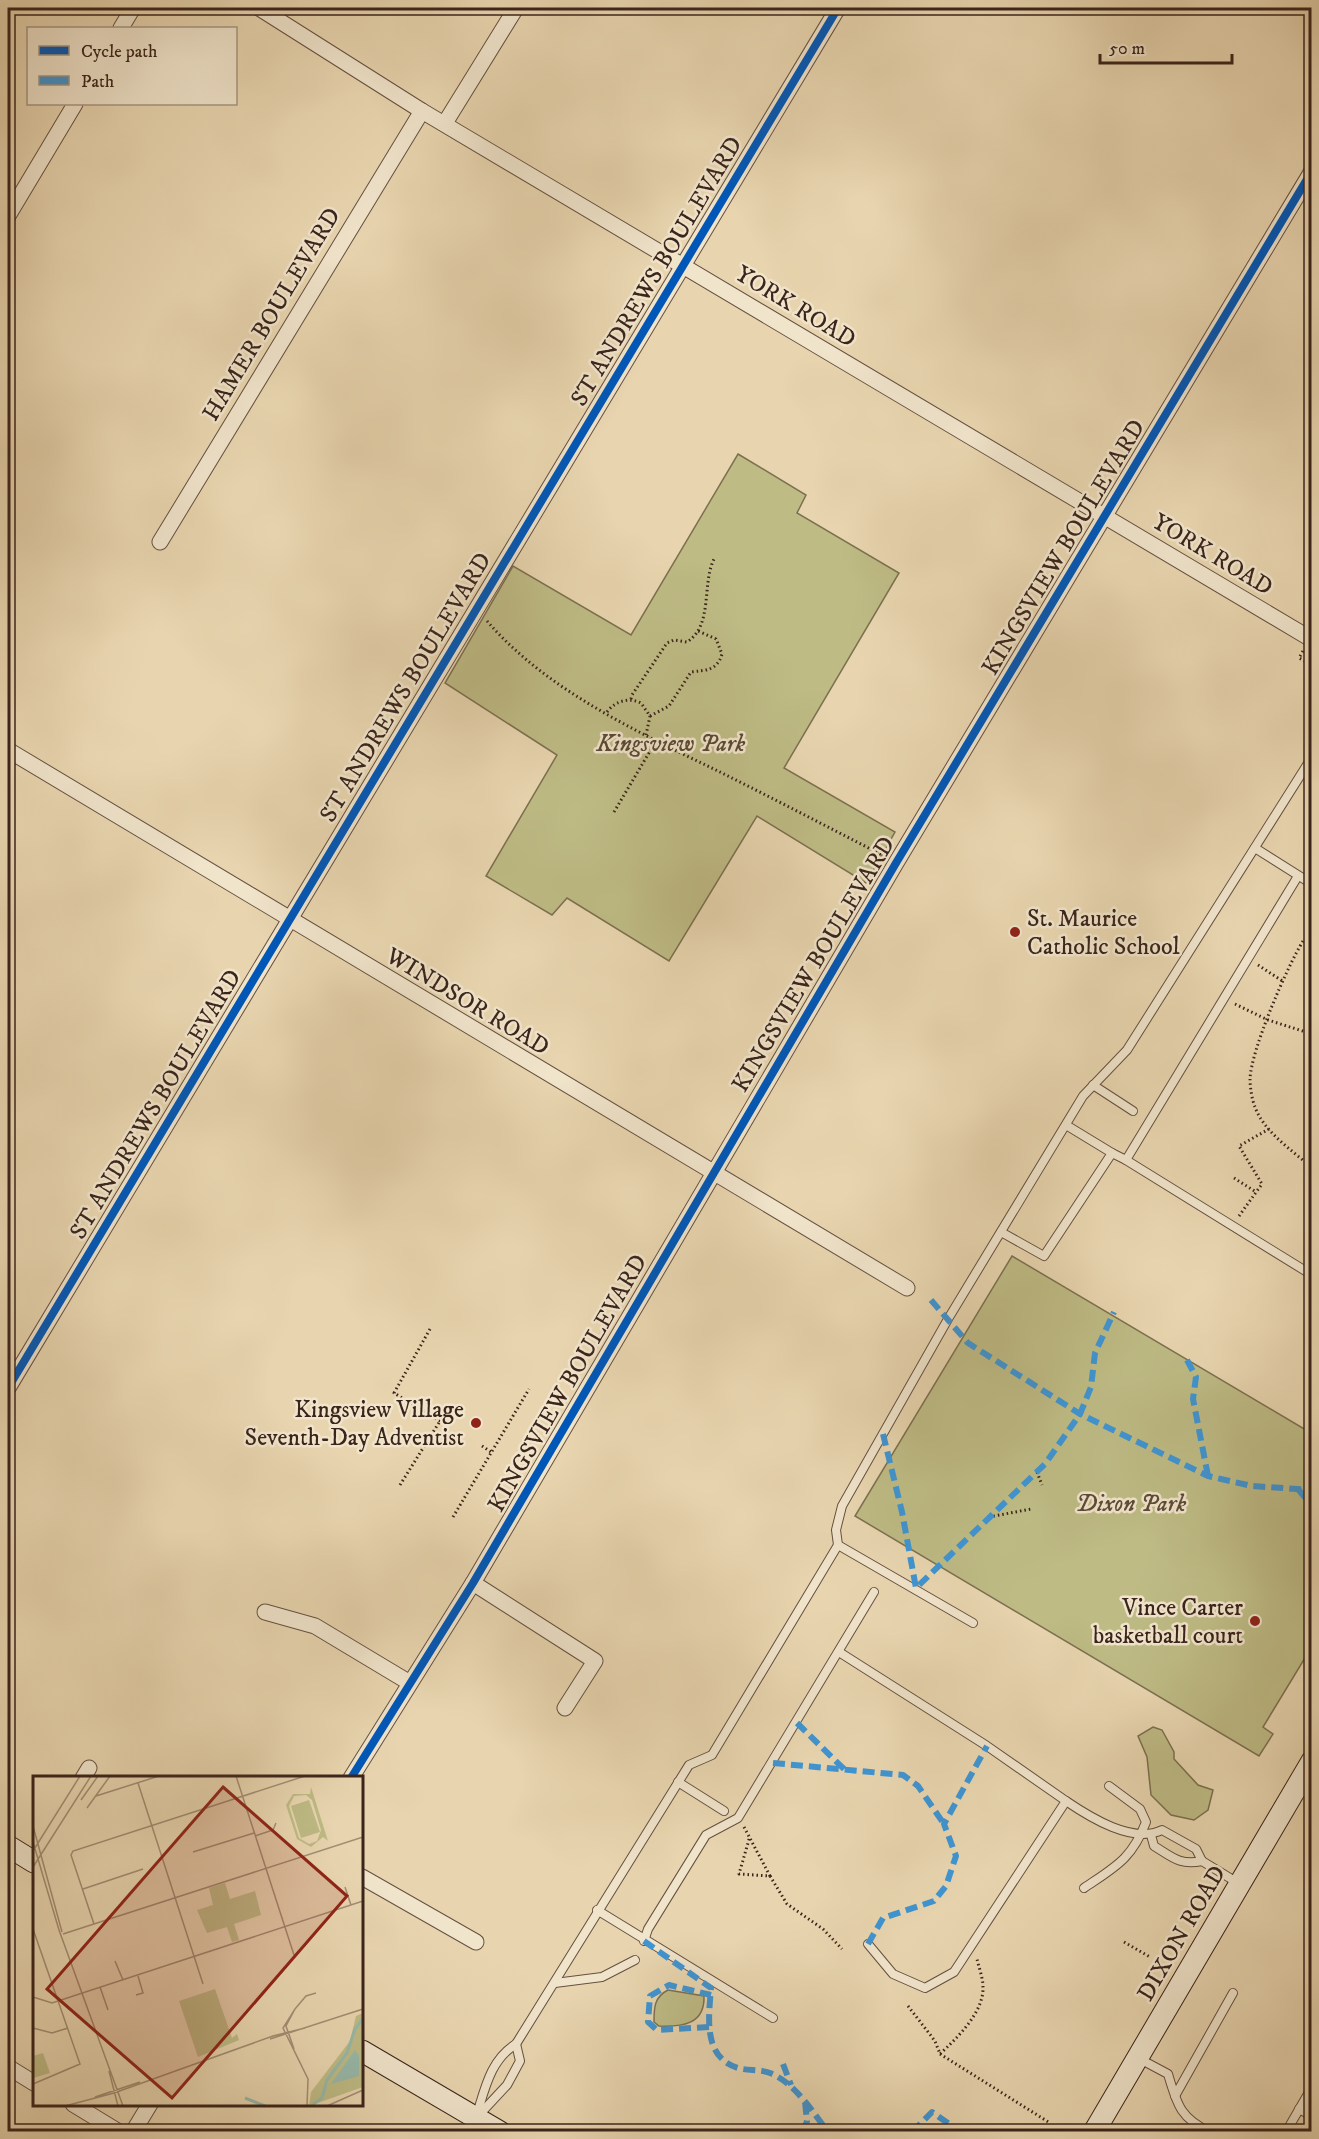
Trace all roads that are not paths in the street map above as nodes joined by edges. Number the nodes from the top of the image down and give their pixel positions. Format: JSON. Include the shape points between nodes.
{"nodes":[{"id":1,"x":133,"y":8,"type":"edge"},
{"id":2,"x":259,"y":8,"type":"edge"},
{"id":3,"x":516,"y":8,"type":"edge"},
{"id":4,"x":838,"y":8,"type":"edge"},
{"id":5,"x":122,"y":27,"type":"edge"},
{"id":6,"x":74,"y":105,"type":"edge"},
{"id":7,"x":422,"y":111,"type":"junction"},
{"id":8,"x":445,"y":123,"type":"junction"},
{"id":9,"x":1311,"y":171,"type":"edge"},
{"id":10,"x":8,"y":216,"type":"edge"},
{"id":11,"x":681,"y":266,"type":"junction"},
{"id":12,"x":1105,"y":516,"type":"junction"},
{"id":13,"x":160,"y":542,"type":"dead end"},
{"id":14,"x":1311,"y":639,"type":"edge"},
{"id":15,"x":8,"y":750,"type":"edge"},
{"id":16,"x":1311,"y":758,"type":"edge"},
{"id":17,"x":1255,"y":848,"type":"junction"},
{"id":18,"x":1298,"y":876,"type":"junction"},
{"id":19,"x":1311,"y":884,"type":"edge"},
{"id":20,"x":287,"y":919,"type":"junction"},
{"id":21,"x":1094,"y":1085,"type":"junction"},
{"id":22,"x":1133,"y":1111,"type":"dead end"},
{"id":23,"x":1066,"y":1125,"type":"junction"},
{"id":24,"x":1112,"y":1154,"type":"junction"},
{"id":25,"x":1126,"y":1160,"type":"junction"},
{"id":26,"x":712,"y":1172,"type":"junction"},
{"id":27,"x":1001,"y":1232,"type":"junction"},
{"id":28,"x":1311,"y":1275,"type":"edge"},
{"id":29,"x":907,"y":1288,"type":"dead end"},
{"id":30,"x":8,"y":1388,"type":"edge"},
{"id":31,"x":838,"y":1545,"type":"junction"},
{"id":32,"x":473,"y":1583,"type":"junction"},
{"id":33,"x":874,"y":1592,"type":"dead end"},
{"id":34,"x":265,"y":1612,"type":"dead end"},
{"id":35,"x":973,"y":1623,"type":"dead end"},
{"id":36,"x":839,"y":1652,"type":"junction"},
{"id":37,"x":410,"y":1683,"type":"junction"},
{"id":38,"x":565,"y":1708,"type":"dead end"},
{"id":39,"x":1311,"y":1761,"type":"edge"},
{"id":40,"x":352,"y":1776,"type":"edge"},
{"id":41,"x":678,"y":1782,"type":"junction"},
{"id":42,"x":1109,"y":1786,"type":"dead end"},
{"id":43,"x":1066,"y":1801,"type":"junction"},
{"id":44,"x":724,"y":1811,"type":"dead end"},
{"id":45,"x":1142,"y":1833,"type":"junction"},
{"id":46,"x":1151,"y":1835,"type":"junction"},
{"id":47,"x":8,"y":1846,"type":"edge"},
{"id":48,"x":32,"y":1856,"type":"edge"},
{"id":49,"x":1202,"y":1861,"type":"junction"},
{"id":50,"x":363,"y":1878,"type":"edge"},
{"id":51,"x":1239,"y":1884,"type":"junction"},
{"id":52,"x":1084,"y":1888,"type":"dead end"},
{"id":53,"x":597,"y":1910,"type":"junction"},
{"id":54,"x":644,"y":1941,"type":"junction"},
{"id":55,"x":476,"y":1942,"type":"dead end"},
{"id":56,"x":868,"y":1944,"type":"dead end"},
{"id":57,"x":635,"y":1960,"type":"dead end"},
{"id":58,"x":555,"y":1983,"type":"junction"},
{"id":59,"x":1233,"y":1994,"type":"dead end"},
{"id":60,"x":773,"y":2018,"type":"dead end"},
{"id":61,"x":516,"y":2044,"type":"junction"},
{"id":62,"x":363,"y":2052,"type":"edge"},
{"id":63,"x":1137,"y":2058,"type":"junction"},
{"id":64,"x":8,"y":2067,"type":"edge"},
{"id":65,"x":33,"y":2082,"type":"edge"},
{"id":66,"x":1311,"y":2087,"type":"edge"},
{"id":67,"x":1174,"y":2096,"type":"junction"},
{"id":68,"x":75,"y":2106,"type":"edge"},
{"id":69,"x":149,"y":2106,"type":"edge"},
{"id":70,"x":1299,"y":2109,"type":"junction"},
{"id":71,"x":1311,"y":2116,"type":"edge"},
{"id":72,"x":476,"y":2118,"type":"junction"},
{"id":73,"x":1099,"y":2128,"type":"edge"},
{"id":74,"x":119,"y":2132,"type":"edge"},
{"id":75,"x":133,"y":2132,"type":"edge"},
{"id":76,"x":500,"y":2132,"type":"edge"},
{"id":77,"x":1210,"y":2132,"type":"edge"},
{"id":78,"x":1287,"y":2132,"type":"edge"}],
"edges":[{"from":1,"to":5,"type":"street"},
{"from":2,"to":7,"type":"street","name":"YORK ROAD"},
{"from":3,"to":8,"type":"street"},
{"from":4,"to":11,"type":"street","name":"ST ANDREWS BOULEVARD"},
{"from":6,"to":10,"type":"street"},
{"from":7,"to":8,"type":"street","name":"YORK ROAD"},
{"from":7,"to":13,"type":"street","name":"HAMER BOULEVARD"},
{"from":8,"to":11,"type":"street","name":"YORK ROAD"},
{"from":9,"to":12,"type":"street","name":"KINGSVIEW BOULEVARD"},
{"from":11,"to":12,"type":"street","name":"YORK ROAD"},
{"from":11,"to":20,"type":"street","name":"ST ANDREWS BOULEVARD"},
{"from":12,"to":14,"type":"street","name":"YORK ROAD"},
{"from":12,"to":26,"type":"street","name":"KINGSVIEW BOULEVARD"},
{"from":15,"to":20,"type":"street","name":"WINDSOR ROAD"},
{"from":16,"to":17,"type":"lane"},
{"from":17,"to":18,"type":"lane"},
{"from":17,"to":21,"type":"lane","via":[[1127,1050]]},
{"from":18,"to":19,"type":"lane"},
{"from":18,"to":25,"type":"lane"},
{"from":20,"to":26,"type":"street","name":"WINDSOR ROAD"},
{"from":20,"to":30,"type":"street","name":"ST ANDREWS BOULEVARD"},
{"from":21,"to":22,"type":"lane"},
{"from":21,"to":23,"type":"lane"},
{"from":23,"to":24,"type":"lane"},
{"from":23,"to":27,"type":"lane"},
{"from":24,"to":25,"type":"lane"},
{"from":24,"to":27,"type":"lane","via":[[1044,1256]]},
{"from":25,"to":28,"type":"lane"},
{"from":26,"to":29,"type":"street","name":"WINDSOR ROAD"},
{"from":26,"to":32,"type":"street","name":"KINGSVIEW BOULEVARD"},
{"from":27,"to":31,"type":"lane","via":[[842,1506],[836,1530]]},
{"from":31,"to":35,"type":"lane"},
{"from":31,"to":41,"type":"lane","via":[[712,1755],[689,1765]]},
{"from":32,"to":37,"type":"street","name":"KINGSVIEW BOULEVARD"},
{"from":32,"to":38,"type":"street","via":[[595,1662]]},
{"from":33,"to":36,"type":"lane"},
{"from":34,"to":37,"type":"street","via":[[315,1626]]},
{"from":36,"to":43,"type":"lane"},
{"from":36,"to":54,"type":"lane","via":[[738,1818],[706,1836]]},
{"from":37,"to":40,"type":"street","name":"KINGSVIEW BOULEVARD"},
{"from":39,"to":51,"type":"main road","name":"DIXON ROAD"},
{"from":41,"to":44,"type":"lane"},
{"from":41,"to":53,"type":"lane"},
{"from":42,"to":45,"type":"lane","via":[[1140,1809],[1146,1822]]},
{"from":43,"to":45,"type":"lane","via":[[1087,1815]]},
{"from":43,"to":56,"type":"lane","via":[[954,1972],[925,1988],[892,1974]]},
{"from":45,"to":46,"type":"lane"},
{"from":45,"to":52,"type":"lane","via":[[1135,1848],[1120,1863]]},
{"from":46,"to":49,"type":"lane","via":[[1154,1846],[1175,1859],[1187,1864]]},
{"from":46,"to":49,"type":"lane","via":[[1162,1830],[1176,1836],[1196,1849]]},
{"from":47,"to":48,"type":"main road"},
{"from":49,"to":51,"type":"lane"},
{"from":50,"to":55,"type":"street"},
{"from":51,"to":63,"type":"main road","name":"DIXON ROAD"},
{"from":53,"to":54,"type":"lane"},
{"from":53,"to":58,"type":"lane"},
{"from":54,"to":60,"type":"lane"},
{"from":57,"to":58,"type":"lane","via":[[602,1977]]},
{"from":58,"to":61,"type":"lane"},
{"from":59,"to":67,"type":"lane"},
{"from":61,"to":72,"type":"lane","via":[[503,2052],[489,2075]]},
{"from":61,"to":72,"type":"lane","via":[[520,2061],[507,2085]]},
{"from":62,"to":72,"type":"main road"},
{"from":63,"to":67,"type":"lane","via":[[1168,2074]]},
{"from":63,"to":73,"type":"main road","name":"DIXON ROAD"},
{"from":64,"to":65,"type":"street"},
{"from":66,"to":70,"type":"lane"},
{"from":67,"to":77,"type":"lane","via":[[1190,2122]]},
{"from":68,"to":74,"type":"street"},
{"from":69,"to":75,"type":"street"},
{"from":70,"to":71,"type":"lane"},
{"from":70,"to":78,"type":"lane"},
{"from":72,"to":76,"type":"main road"}]}
